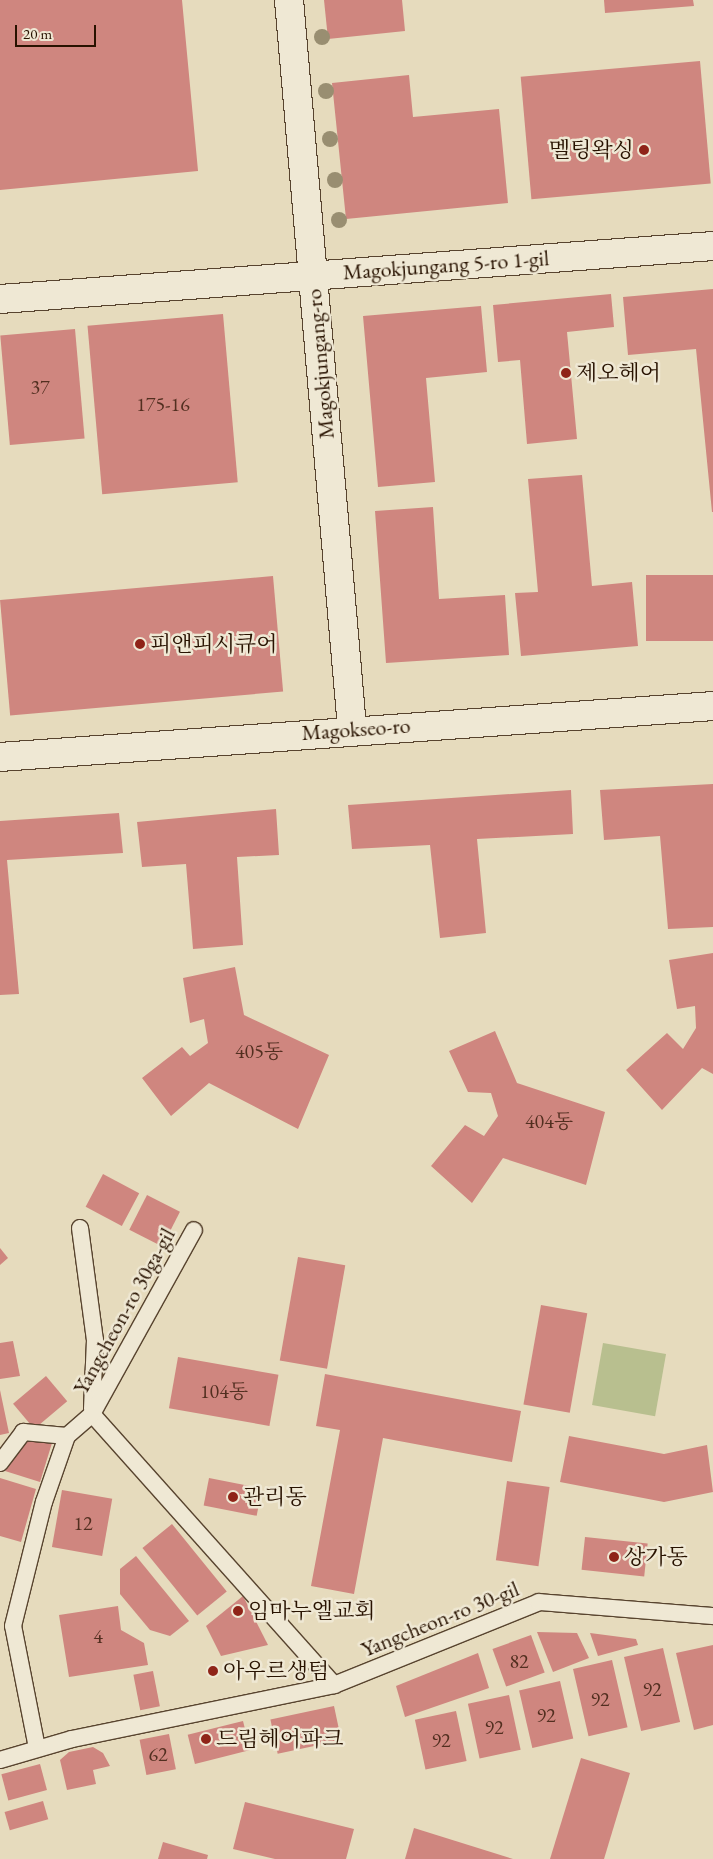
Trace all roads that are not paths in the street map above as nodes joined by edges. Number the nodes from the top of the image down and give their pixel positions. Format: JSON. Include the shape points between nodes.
{"nodes":[{"id":1,"x":289,"y":0,"type":"edge"},
{"id":2,"x":713,"y":246,"type":"edge"},
{"id":3,"x":312,"y":275,"type":"junction"},
{"id":4,"x":0,"y":299,"type":"edge"},
{"id":5,"x":713,"y":706,"type":"edge"},
{"id":6,"x":352,"y":728,"type":"junction"},
{"id":7,"x":0,"y":757,"type":"edge"},
{"id":8,"x":80,"y":1228,"type":"dead end"},
{"id":9,"x":194,"y":1230,"type":"dead end"},
{"id":10,"x":92,"y":1414,"type":"junction"},
{"id":11,"x":67,"y":1436,"type":"junction"},
{"id":12,"x":0,"y":1463,"type":"edge"},
{"id":13,"x":713,"y":1616,"type":"edge"},
{"id":14,"x":334,"y":1685,"type":"junction"},
{"id":15,"x":37,"y":1748,"type":"junction"},
{"id":16,"x":0,"y":1760,"type":"edge"}],
"edges":[{"from":1,"to":3,"type":"street","name":"Magokjungang-ro"},
{"from":2,"to":3,"type":"street","name":"Magokjungang 5-ro 1-gil"},
{"from":3,"to":4,"type":"street","name":"Magokjungang 5-ro 1-gil"},
{"from":3,"to":6,"type":"street","name":"Magokjungang-ro"},
{"from":5,"to":6,"type":"street","name":"Magokseo-ro"},
{"from":6,"to":7,"type":"street","name":"Magokseo-ro"},
{"from":8,"to":10,"type":"lane","name":"Yangcheon-ro 30ga-gil","via":[[95,1340]]},
{"from":9,"to":10,"type":"lane","name":"Yangcheon-ro 30ga-gil"},
{"from":10,"to":11,"type":"lane","name":"Yangcheon-ro 30ga-gil"},
{"from":10,"to":14,"type":"lane"},
{"from":11,"to":12,"type":"lane","via":[[23,1432]]},
{"from":11,"to":15,"type":"lane","name":"Yangcheon-ro 30ga-gil","via":[[44,1502],[13,1626]]},
{"from":13,"to":14,"type":"lane","name":"Yangcheon-ro 30-gil","via":[[539,1602]]},
{"from":14,"to":15,"type":"lane","name":"Yangcheon-ro 30-gil"},
{"from":15,"to":16,"type":"lane","name":"Yangcheon-ro 30-gil"}]}
